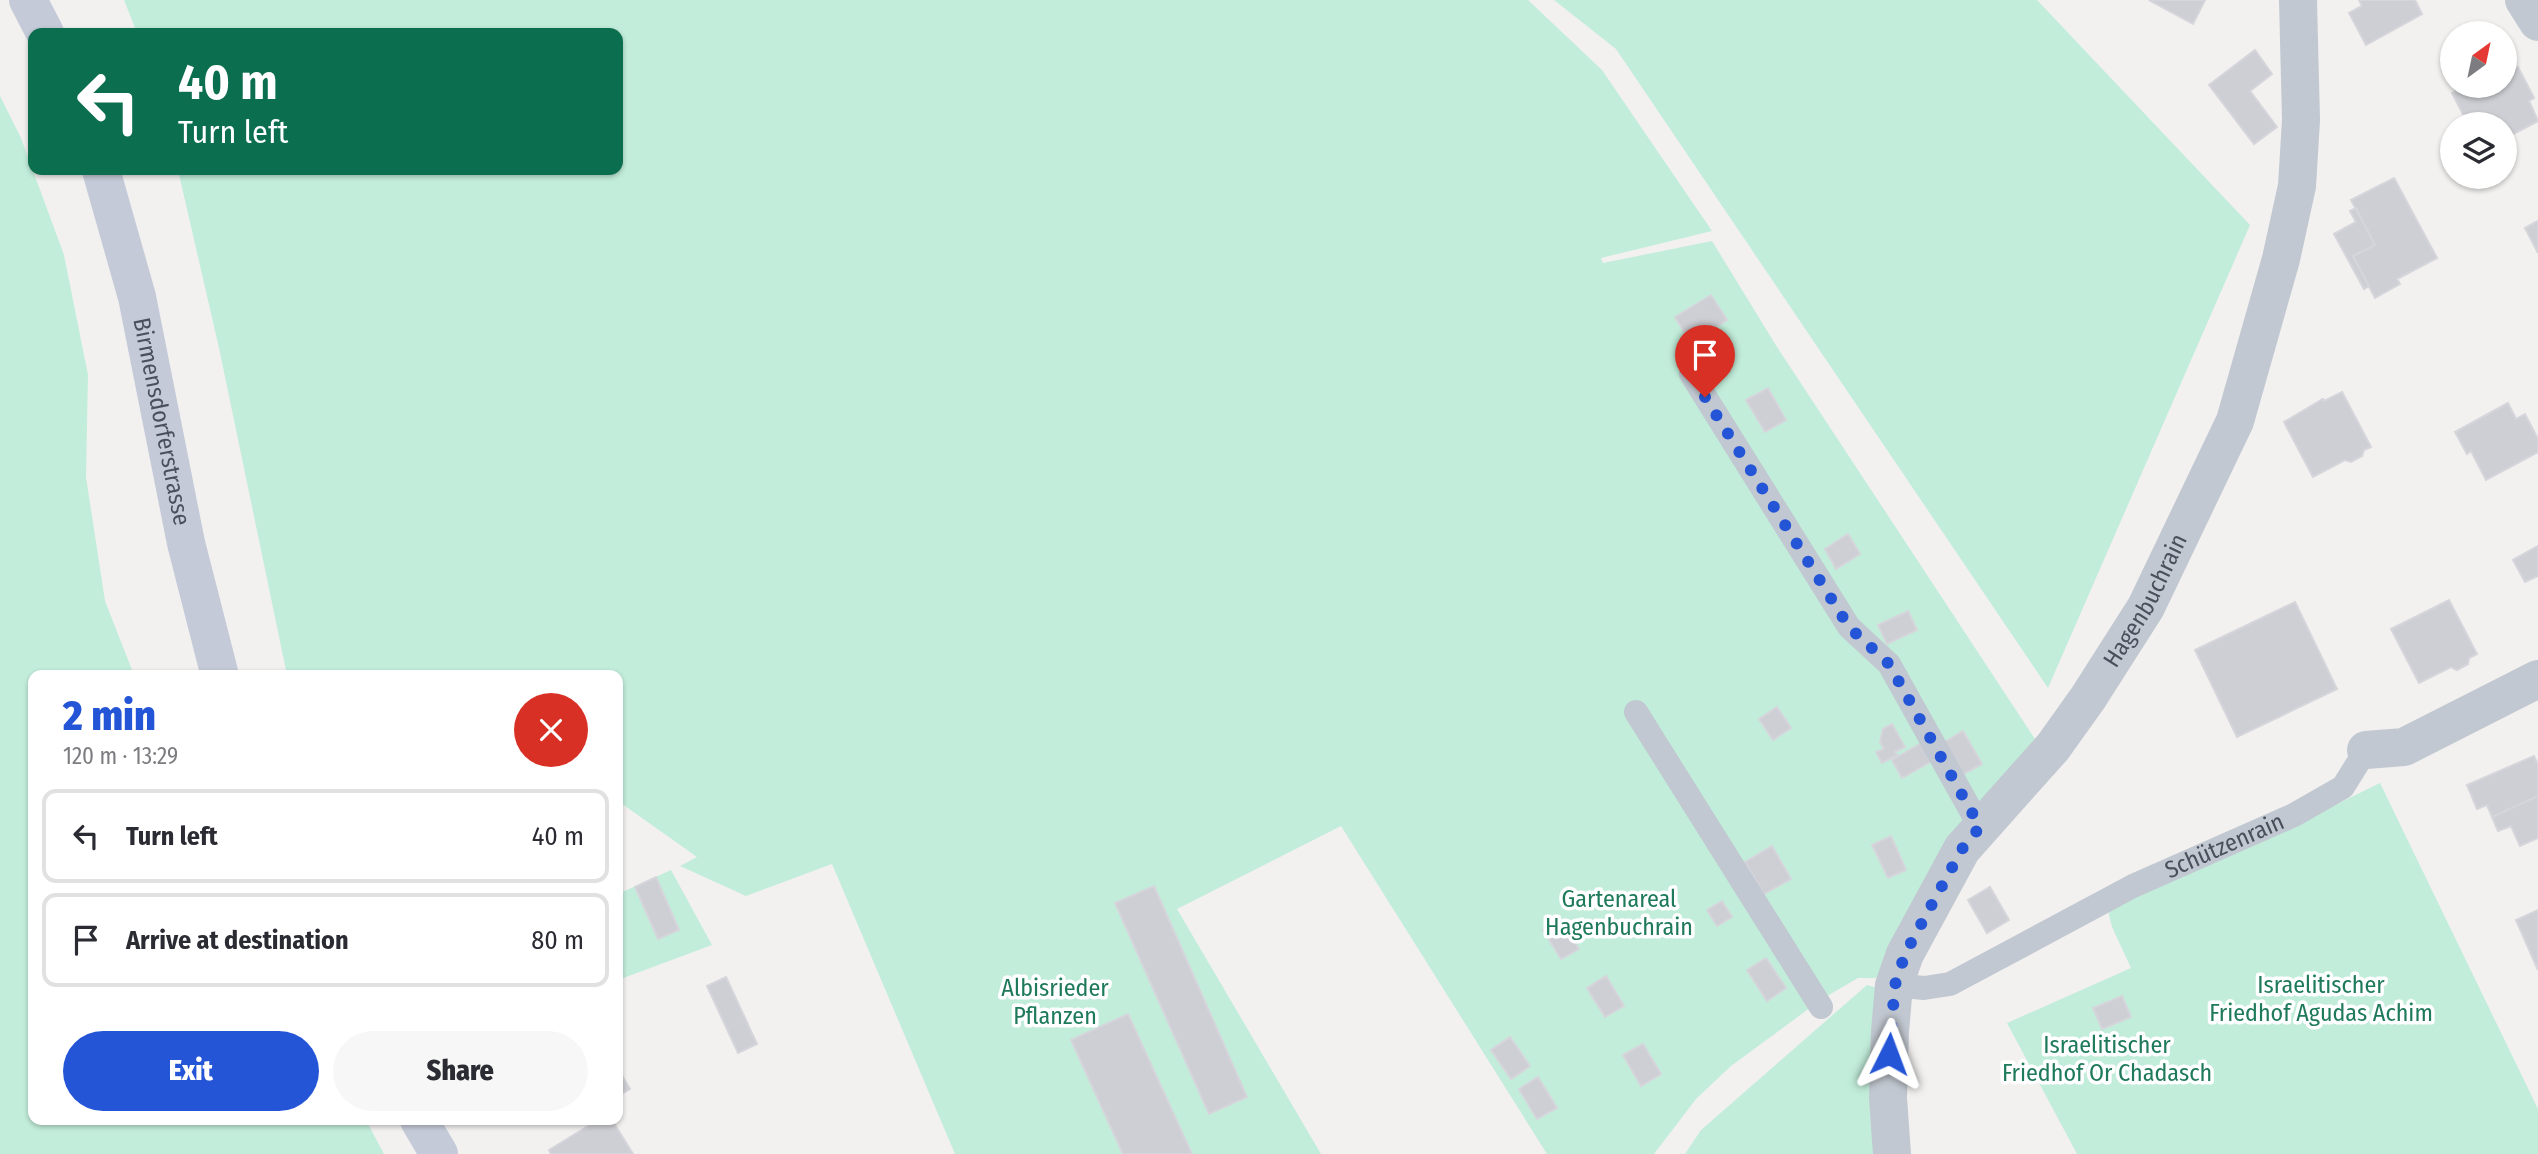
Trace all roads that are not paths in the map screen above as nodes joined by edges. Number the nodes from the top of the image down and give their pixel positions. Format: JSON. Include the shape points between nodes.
{"nodes":[{"id":1,"x":28,"y":0,"type":"edge"},
{"id":2,"x":2298,"y":0,"type":"edge"},
{"id":3,"x":2524,"y":0,"type":"edge"},
{"id":4,"x":2538,"y":22,"type":"edge"},
{"id":5,"x":42,"y":28,"type":"edge"},
{"id":6,"x":102,"y":175,"type":"edge"},
{"id":7,"x":1691,"y":374,"type":"dead end"},
{"id":8,"x":218,"y":670,"type":"edge"},
{"id":9,"x":2538,"y":679,"type":"edge"},
{"id":10,"x":1636,"y":712,"type":"dead end"},
{"id":11,"x":2366,"y":750,"type":"joint"},
{"id":12,"x":1980,"y":827,"type":"junction"},
{"id":13,"x":1895,"y":985,"type":"junction"},
{"id":14,"x":1821,"y":1007,"type":"dead end"},
{"id":15,"x":422,"y":1125,"type":"edge"},
{"id":16,"x":439,"y":1154,"type":"edge"},
{"id":17,"x":1892,"y":1154,"type":"edge"}],
"edges":[{"from":1,"to":5,"type":"main road"},
{"from":2,"to":12,"type":"street","name":"Hagenbuchrain","via":[[2301,120],[2297,186],[2235,421],[2146,607],[2053,747]]},
{"from":3,"to":4,"type":"street"},
{"from":6,"to":8,"type":"main road","name":"Birmensdorferstrasse","via":[[137,297],[186,543]]},
{"from":7,"to":12,"type":"lane","via":[[1849,627],[1889,664]]},
{"from":9,"to":11,"type":"street","name":"Schützenrain","via":[[2404,747]]},
{"from":10,"to":14,"type":"lane"},
{"from":11,"to":13,"type":"lane","name":"Schützenrain","via":[[2343,787],[2294,815],[2133,886],[1950,984],[1924,988]]},
{"from":12,"to":13,"type":"street","name":"Hagenbuchrain","via":[[1962,849],[1905,954]]},
{"from":13,"to":17,"type":"street","name":"Hagenbuchrain","via":[[1889,1032]]},
{"from":15,"to":16,"type":"main road"}]}
